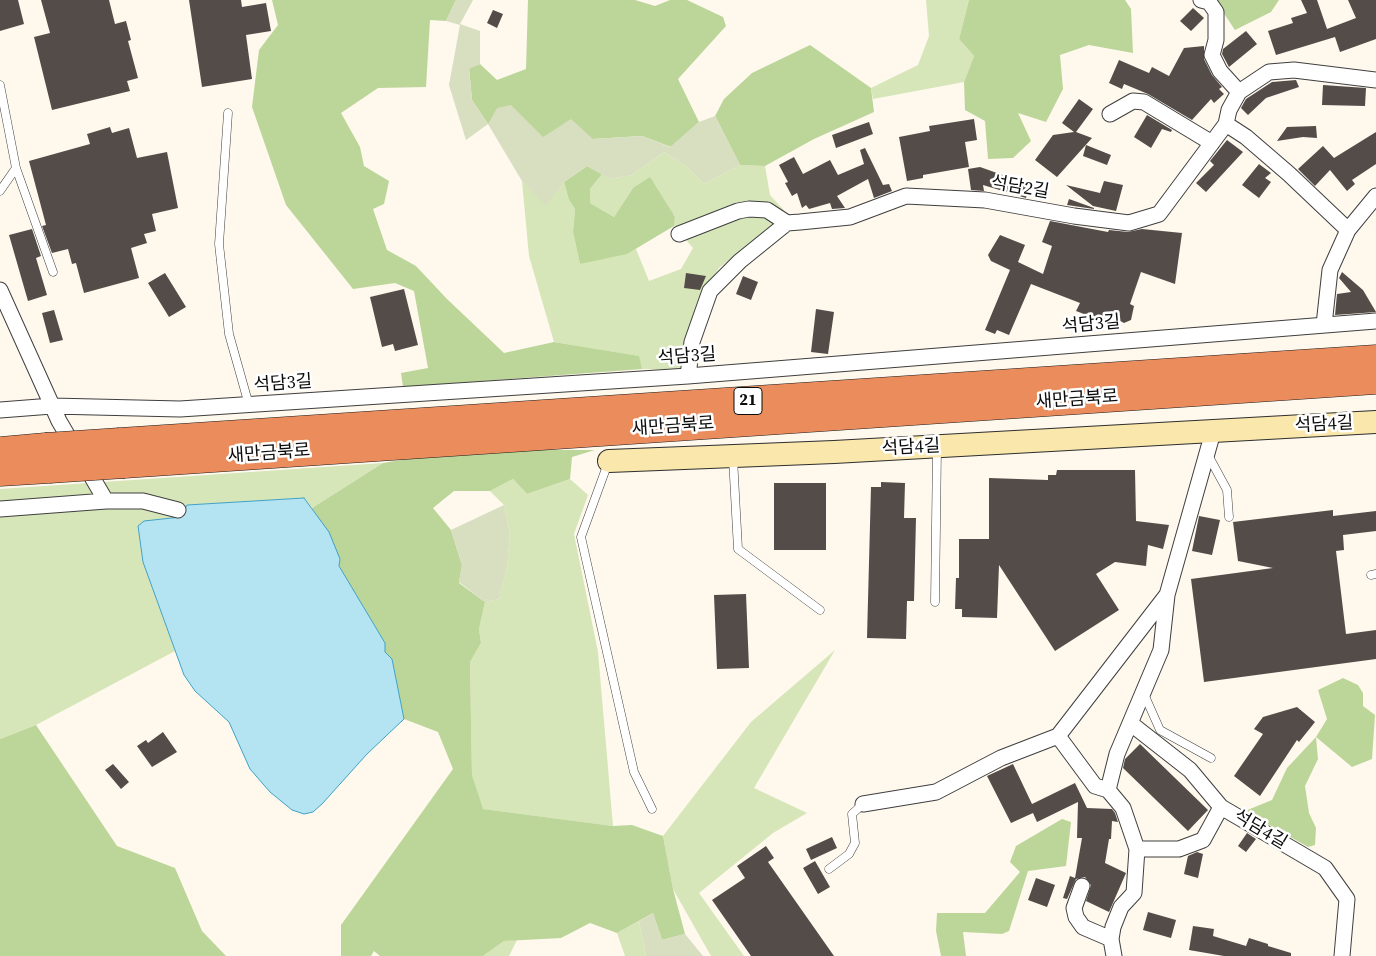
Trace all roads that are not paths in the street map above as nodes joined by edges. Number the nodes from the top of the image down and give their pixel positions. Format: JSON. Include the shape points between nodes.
{"nodes":[{"id":1,"x":1201,"y":0,"type":"edge"},
{"id":2,"x":1376,"y":80,"type":"edge"},
{"id":3,"x":0,"y":85,"type":"edge"},
{"id":4,"x":1239,"y":92,"type":"junction"},
{"id":5,"x":228,"y":113,"type":"dead end"},
{"id":6,"x":1110,"y":114,"type":"dead end"},
{"id":7,"x":1226,"y":124,"type":"junction"},
{"id":8,"x":1212,"y":143,"type":"junction"},
{"id":9,"x":16,"y":168,"type":"junction"},
{"id":10,"x":0,"y":191,"type":"edge"},
{"id":11,"x":1376,"y":196,"type":"edge"},
{"id":12,"x":787,"y":223,"type":"junction"},
{"id":13,"x":1348,"y":230,"type":"junction"},
{"id":14,"x":680,"y":234,"type":"dead end"},
{"id":15,"x":53,"y":272,"type":"dead end"},
{"id":16,"x":0,"y":290,"type":"edge"},
{"id":17,"x":1376,"y":321,"type":"edge"},
{"id":18,"x":1324,"y":325,"type":"junction"},
{"id":19,"x":1376,"y":359,"type":"edge"},
{"id":20,"x":688,"y":376,"type":"junction"},
{"id":21,"x":1376,"y":380,"type":"edge"},
{"id":22,"x":249,"y":405,"type":"junction"},
{"id":23,"x":52,"y":406,"type":"junction"},
{"id":24,"x":0,"y":410,"type":"edge"},
{"id":25,"x":1376,"y":422,"type":"edge"},
{"id":26,"x":1213,"y":432,"type":"junction"},
{"id":27,"x":937,"y":446,"type":"junction"},
{"id":28,"x":0,"y":451,"type":"edge"},
{"id":29,"x":122,"y":453,"type":"junction"},
{"id":30,"x":1206,"y":454,"type":"junction"},
{"id":31,"x":733,"y":456,"type":"junction"},
{"id":32,"x":48,"y":458,"type":"junction"},
{"id":33,"x":608,"y":461,"type":"joint"},
{"id":34,"x":0,"y":472,"type":"edge"},
{"id":35,"x":106,"y":501,"type":"junction"},
{"id":36,"x":0,"y":509,"type":"edge"},
{"id":37,"x":178,"y":510,"type":"dead end"},
{"id":38,"x":1229,"y":517,"type":"dead end"},
{"id":39,"x":1167,"y":595,"type":"junction"},
{"id":40,"x":935,"y":602,"type":"dead end"},
{"id":41,"x":820,"y":610,"type":"dead end"},
{"id":42,"x":1144,"y":694,"type":"junction"},
{"id":43,"x":1130,"y":723,"type":"junction"},
{"id":44,"x":1058,"y":736,"type":"junction"},
{"id":45,"x":1211,"y":758,"type":"dead end"},
{"id":46,"x":1108,"y":790,"type":"junction"},
{"id":47,"x":863,"y":804,"type":"joint"},
{"id":48,"x":1221,"y":806,"type":"junction"},
{"id":49,"x":652,"y":810,"type":"dead end"},
{"id":50,"x":1137,"y":849,"type":"junction"},
{"id":51,"x":829,"y":869,"type":"dead end"},
{"id":52,"x":1082,"y":886,"type":"dead end"},
{"id":53,"x":1111,"y":939,"type":"junction"},
{"id":54,"x":1114,"y":956,"type":"edge"},
{"id":55,"x":1342,"y":956,"type":"edge"}],
"edges":[{"from":1,"to":4,"type":"street","via":[[1209,2],[1216,12],[1216,40],[1212,55],[1220,71]]},
{"from":2,"to":4,"type":"street","via":[[1294,70],[1269,72]]},
{"from":3,"to":9,"type":"lane"},
{"from":4,"to":7,"type":"street","name":"석담2길"},
{"from":5,"to":22,"type":"lane","via":[[219,244],[229,334]]},
{"from":6,"to":8,"type":"street","via":[[1133,100],[1144,102]]},
{"from":7,"to":8,"type":"street","name":"석담2길"},
{"from":7,"to":13,"type":"street","via":[[1282,168]]},
{"from":8,"to":12,"type":"street","name":"석담2길","via":[[1159,214],[1129,223],[985,200],[906,196],[850,217]]},
{"from":9,"to":10,"type":"lane"},
{"from":9,"to":15,"type":"lane"},
{"from":11,"to":13,"type":"street"},
{"from":12,"to":14,"type":"street","via":[[767,210],[749,209]]},
{"from":12,"to":20,"type":"street","via":[[710,291],[692,342]]},
{"from":13,"to":18,"type":"street","via":[[1330,270]]},
{"from":16,"to":23,"type":"street"},
{"from":17,"to":18,"type":"street","name":"석담3길"},
{"from":18,"to":20,"type":"street","name":"석담3길"},
{"from":19,"to":29,"type":"highway","name":"새만금북로","number":"21"},
{"from":20,"to":22,"type":"street","name":"석담3길"},
{"from":21,"to":29,"type":"highway","name":"새만금북로","number":"21"},
{"from":22,"to":23,"type":"street","name":"석담3길","via":[[180,409]]},
{"from":23,"to":24,"type":"street","name":"석담3길"},
{"from":23,"to":35,"type":"street"},
{"from":25,"to":26,"type":"street","name":"석담4길"},
{"from":26,"to":27,"type":"street","name":"석담4길"},
{"from":26,"to":30,"type":"street"},
{"from":27,"to":31,"type":"street","name":"석담4길"},
{"from":27,"to":40,"type":"lane"},
{"from":28,"to":32,"type":"highway","name":"새만금북로","number":"21"},
{"from":29,"to":32,"type":"highway","name":"새만금북로","number":"21","bridge":true},
{"from":30,"to":38,"type":"lane","via":[[1227,490]]},
{"from":30,"to":39,"type":"street"},
{"from":31,"to":33,"type":"street","name":"석담4길"},
{"from":31,"to":41,"type":"lane","via":[[738,549]]},
{"from":32,"to":34,"type":"highway","name":"새만금북로","number":"21"},
{"from":33,"to":49,"type":"lane","via":[[581,537],[634,772]]},
{"from":35,"to":36,"type":"street"},
{"from":35,"to":37,"type":"street","via":[[143,501]]},
{"from":39,"to":42,"type":"street","via":[[1161,650]]},
{"from":39,"to":44,"type":"street"},
{"from":42,"to":43,"type":"street"},
{"from":42,"to":45,"type":"lane","via":[[1160,730]]},
{"from":43,"to":46,"type":"street","via":[[1117,754]]},
{"from":43,"to":48,"type":"street","name":"석담4길","via":[[1190,770]]},
{"from":44,"to":46,"type":"street","via":[[1095,786]]},
{"from":44,"to":47,"type":"street","via":[[1001,758],[936,792]]},
{"from":46,"to":50,"type":"street","via":[[1123,808]]},
{"from":47,"to":51,"type":"lane","via":[[852,814],[855,843],[849,854]]},
{"from":48,"to":50,"type":"street","via":[[1203,840],[1179,849]]},
{"from":48,"to":55,"type":"street","name":"석담4길","via":[[1325,868],[1347,899]]},
{"from":50,"to":53,"type":"street","via":[[1134,893],[1121,907]]},
{"from":52,"to":53,"type":"street","via":[[1074,908],[1076,917],[1083,927]]},
{"from":53,"to":54,"type":"street"}]}
